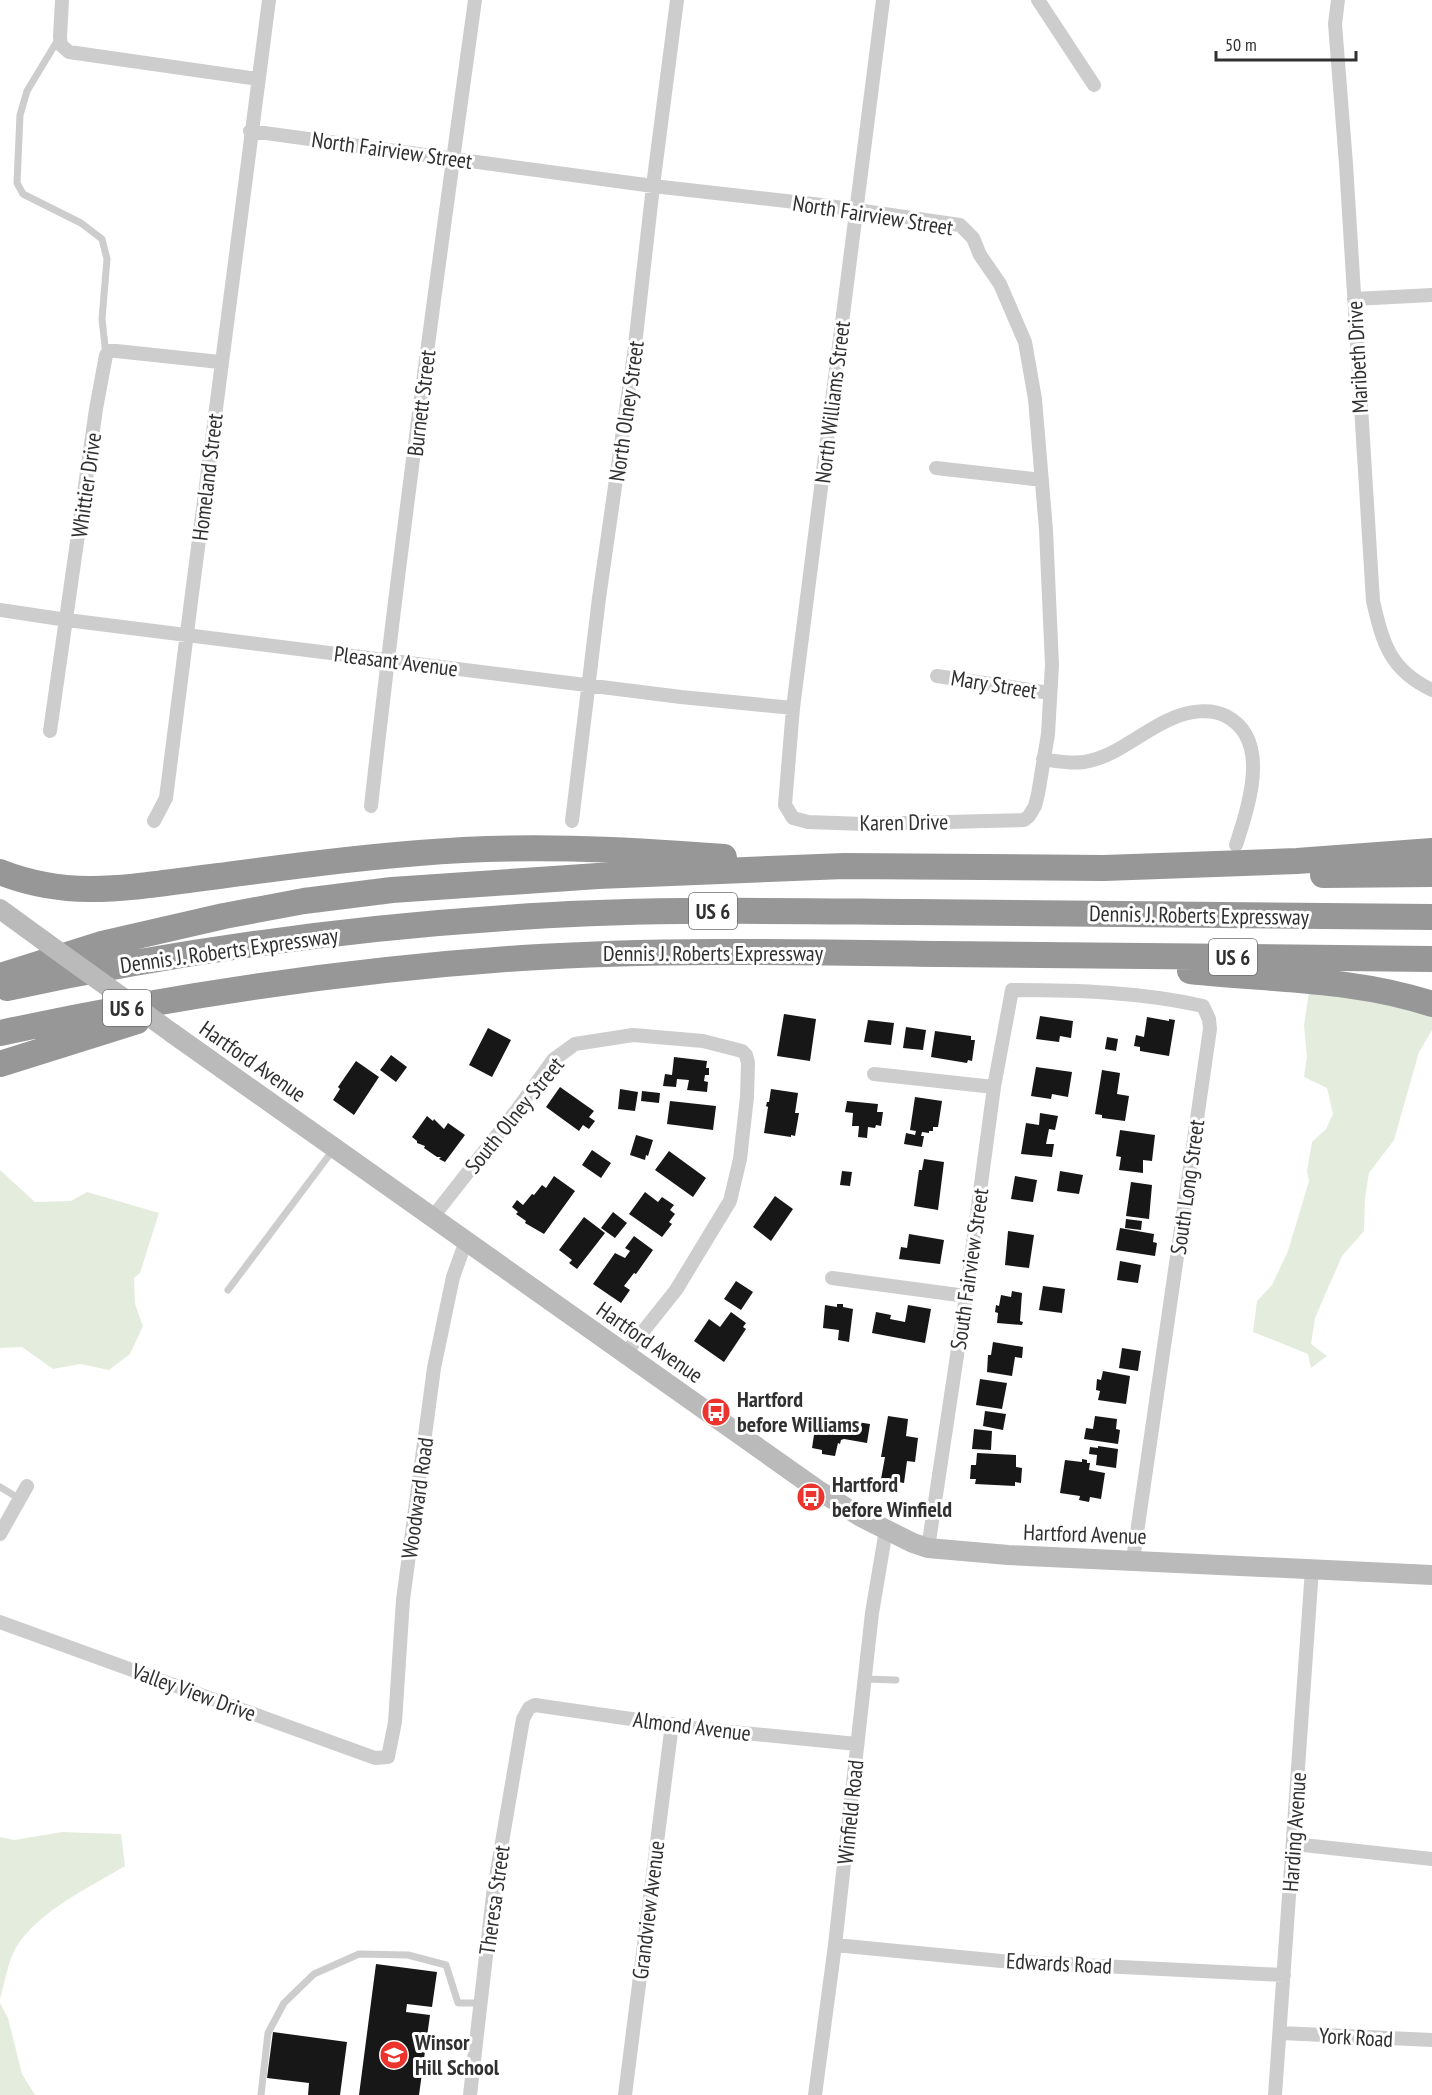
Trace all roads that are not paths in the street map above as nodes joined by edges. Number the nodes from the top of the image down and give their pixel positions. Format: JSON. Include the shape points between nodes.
{"nodes":[{"id":1,"x":62,"y":0,"type":"edge"},
{"id":2,"x":269,"y":0,"type":"edge"},
{"id":3,"x":475,"y":0,"type":"edge"},
{"id":4,"x":677,"y":0,"type":"edge"},
{"id":5,"x":883,"y":0,"type":"edge"},
{"id":6,"x":1038,"y":0,"type":"edge"},
{"id":7,"x":1338,"y":0,"type":"edge"},
{"id":8,"x":61,"y":41,"type":"junction"},
{"id":9,"x":258,"y":80,"type":"junction"},
{"id":10,"x":1094,"y":85,"type":"dead end"},
{"id":11,"x":250,"y":131,"type":"junction"},
{"id":12,"x":452,"y":159,"type":"junction"},
{"id":13,"x":652,"y":186,"type":"junction"},
{"id":14,"x":855,"y":210,"type":"junction"},
{"id":15,"x":1432,"y":296,"type":"edge"},
{"id":16,"x":1354,"y":299,"type":"junction"},
{"id":17,"x":106,"y":354,"type":"junction"},
{"id":18,"x":220,"y":362,"type":"junction"},
{"id":19,"x":936,"y":468,"type":"dead end"},
{"id":20,"x":1042,"y":480,"type":"junction"},
{"id":21,"x":0,"y":610,"type":"edge"},
{"id":22,"x":67,"y":620,"type":"junction"},
{"id":23,"x":187,"y":634,"type":"junction"},
{"id":24,"x":389,"y":660,"type":"junction"},
{"id":25,"x":937,"y":676,"type":"dead end"},
{"id":26,"x":590,"y":685,"type":"junction"},
{"id":27,"x":1432,"y":690,"type":"edge"},
{"id":28,"x":1050,"y":693,"type":"junction"},
{"id":29,"x":793,"y":708,"type":"junction"},
{"id":30,"x":50,"y":731,"type":"dead end"},
{"id":31,"x":1043,"y":759,"type":"junction"},
{"id":32,"x":785,"y":805,"type":"joint"},
{"id":33,"x":371,"y":806,"type":"dead end"},
{"id":34,"x":1029,"y":816,"type":"joint"},
{"id":35,"x":154,"y":821,"type":"dead end"},
{"id":36,"x":572,"y":821,"type":"dead end"},
{"id":37,"x":1236,"y":845,"type":"dead end"},
{"id":38,"x":1432,"y":851,"type":"edge"},
{"id":39,"x":844,"y":866,"type":"junction"},
{"id":40,"x":1104,"y":868,"type":"junction"},
{"id":41,"x":0,"y":872,"type":"edge"},
{"id":42,"x":1432,"y":874,"type":"edge"},
{"id":43,"x":0,"y":909,"type":"edge"},
{"id":44,"x":1432,"y":917,"type":"edge"},
{"id":45,"x":1034,"y":955,"type":"junction"},
{"id":46,"x":1432,"y":959,"type":"edge"},
{"id":47,"x":0,"y":976,"type":"edge"},
{"id":48,"x":254,"y":986,"type":"junction"},
{"id":49,"x":0,"y":989,"type":"edge"},
{"id":50,"x":1012,"y":990,"type":"joint"},
{"id":51,"x":1432,"y":1004,"type":"edge"},
{"id":52,"x":0,"y":1033,"type":"edge"},
{"id":53,"x":0,"y":1064,"type":"edge"},
{"id":54,"x":874,"y":1074,"type":"dead end"},
{"id":55,"x":994,"y":1087,"type":"junction"},
{"id":56,"x":334,"y":1148,"type":"junction"},
{"id":57,"x":432,"y":1218,"type":"junction"},
{"id":58,"x":465,"y":1241,"type":"junction"},
{"id":59,"x":832,"y":1278,"type":"dead end"},
{"id":60,"x":228,"y":1290,"type":"dead end"},
{"id":61,"x":966,"y":1296,"type":"junction"},
{"id":62,"x":625,"y":1354,"type":"junction"},
{"id":63,"x":27,"y":1486,"type":"dead end"},
{"id":64,"x":0,"y":1487,"type":"edge"},
{"id":65,"x":20,"y":1499,"type":"junction"},
{"id":66,"x":886,"y":1530,"type":"junction"},
{"id":67,"x":0,"y":1534,"type":"edge"},
{"id":68,"x":928,"y":1548,"type":"junction"},
{"id":69,"x":1132,"y":1560,"type":"junction"},
{"id":70,"x":1312,"y":1569,"type":"junction"},
{"id":71,"x":1432,"y":1575,"type":"edge"},
{"id":72,"x":0,"y":1622,"type":"edge"},
{"id":73,"x":865,"y":1679,"type":"junction"},
{"id":74,"x":896,"y":1680,"type":"dead end"},
{"id":75,"x":529,"y":1708,"type":"joint"},
{"id":76,"x":672,"y":1724,"type":"junction"},
{"id":77,"x":857,"y":1744,"type":"junction"},
{"id":78,"x":388,"y":1757,"type":"joint"},
{"id":79,"x":1294,"y":1844,"type":"junction"},
{"id":80,"x":1432,"y":1859,"type":"edge"},
{"id":81,"x":835,"y":1945,"type":"junction"},
{"id":82,"x":1284,"y":1975,"type":"junction"},
{"id":83,"x":481,"y":2003,"type":"junction"},
{"id":84,"x":1281,"y":2033,"type":"junction"},
{"id":85,"x":1432,"y":2040,"type":"edge"},
{"id":86,"x":261,"y":2095,"type":"edge"},
{"id":87,"x":470,"y":2095,"type":"edge"},
{"id":88,"x":625,"y":2095,"type":"edge"},
{"id":89,"x":815,"y":2095,"type":"edge"},
{"id":90,"x":1275,"y":2095,"type":"edge"}],
"edges":[{"from":1,"to":8,"type":"street"},
{"from":2,"to":9,"type":"street"},
{"from":3,"to":12,"type":"street","name":"Burnett Street"},
{"from":4,"to":13,"type":"street","name":"North Olney Street"},
{"from":5,"to":14,"type":"street","name":"North Williams Street"},
{"from":6,"to":10,"type":"street"},
{"from":7,"to":16,"type":"street","name":"Maribeth Drive","via":[[1335,24]]},
{"from":8,"to":9,"type":"street","via":[[69,52]]},
{"from":8,"to":17,"type":"lane","via":[[27,91],[20,115],[16,183],[23,194],[81,223],[102,239],[107,259],[102,319]]},
{"from":9,"to":11,"type":"street","name":"Homeland Street"},
{"from":11,"to":12,"type":"street","name":"North Fairview Street"},
{"from":11,"to":18,"type":"street","name":"Homeland Street"},
{"from":12,"to":13,"type":"street","name":"North Fairview Street"},
{"from":12,"to":24,"type":"street","name":"Burnett Street"},
{"from":13,"to":14,"type":"street","name":"North Fairview Street"},
{"from":13,"to":26,"type":"street","name":"North Olney Street"},
{"from":14,"to":20,"type":"street","name":"North Fairview Street","via":[[960,225],[973,238],[1000,284],[1025,342]]},
{"from":14,"to":29,"type":"street","name":"North Williams Street"},
{"from":15,"to":16,"type":"street"},
{"from":16,"to":27,"type":"street","name":"Maribeth Drive","via":[[1373,601],[1390,655],[1403,670]]},
{"from":17,"to":18,"type":"street","via":[[116,351]]},
{"from":17,"to":22,"type":"street","name":"Whittier Drive"},
{"from":18,"to":23,"type":"street","name":"Homeland Street"},
{"from":19,"to":20,"type":"street"},
{"from":20,"to":28,"type":"street","name":"North Fairview Street","via":[[1051,612]]},
{"from":21,"to":22,"type":"street","name":"Pleasant Avenue"},
{"from":22,"to":23,"type":"street","name":"Pleasant Avenue"},
{"from":22,"to":30,"type":"street","name":"Whittier Drive"},
{"from":23,"to":24,"type":"street","name":"Pleasant Avenue"},
{"from":23,"to":35,"type":"street","name":"Homeland Street","via":[[166,798]]},
{"from":24,"to":26,"type":"street","name":"Pleasant Avenue"},
{"from":24,"to":33,"type":"street","name":"Burnett Street"},
{"from":25,"to":28,"type":"street","name":"Mary Street"},
{"from":26,"to":29,"type":"street","name":"Pleasant Avenue"},
{"from":26,"to":36,"type":"street","name":"North Olney Street"},
{"from":28,"to":31,"type":"street","name":"North Fairview Street"},
{"from":29,"to":32,"type":"street","name":"North Williams Street"},
{"from":31,"to":34,"type":"street","name":"North Fairview Street","via":[[1038,794]]},
{"from":31,"to":37,"type":"street","via":[[1084,762],[1108,755],[1185,713],[1218,712],[1244,731],[1252,752],[1251,790]]},
{"from":32,"to":34,"type":"street","name":"Karen Drive","via":[[793,818],[808,822],[1024,820]]},
{"from":38,"to":40,"type":"highway"},
{"from":39,"to":40,"type":"highway"},
{"from":39,"to":41,"type":"highway","via":[[617,849],[524,847],[418,853],[100,890],[48,887]]},
{"from":39,"to":47,"type":"highway","via":[[598,876],[343,895],[266,907],[102,944]]},
{"from":40,"to":42,"type":"highway","via":[[1202,874]]},
{"from":43,"to":56,"type":"main road","name":"Hartford Avenue","bridge":true},
{"from":44,"to":49,"type":"highway","name":"Dennis J. Roberts Expressway","number":"US 6","via":[[765,911],[573,914],[311,938],[165,958]]},
{"from":45,"to":46,"type":"highway","name":"Dennis J. Roberts Expressway","number":"US 6"},
{"from":45,"to":48,"type":"highway","name":"Dennis J. Roberts Expressway","number":"US 6","via":[[592,954],[389,969]]},
{"from":45,"to":51,"type":"highway","via":[[1332,982]]},
{"from":48,"to":52,"type":"highway","name":"Dennis J. Roberts Expressway","number":"US 6"},
{"from":48,"to":53,"type":"highway"},
{"from":50,"to":55,"type":"street","name":"South Fairview Street"},
{"from":50,"to":69,"type":"street","name":"South Long Street","via":[[1177,1000],[1203,1006],[1209,1019],[1191,1172]]},
{"from":54,"to":55,"type":"street"},
{"from":55,"to":61,"type":"street","name":"South Fairview Street"},
{"from":56,"to":57,"type":"main road","name":"Hartford Avenue"},
{"from":56,"to":60,"type":"lane"},
{"from":57,"to":58,"type":"main road","name":"Hartford Avenue"},
{"from":57,"to":62,"type":"street","name":"South Olney Street","via":[[553,1060],[575,1044],[633,1035],[703,1041],[742,1051],[748,1063],[747,1096],[740,1159],[730,1201],[676,1290]]},
{"from":58,"to":62,"type":"main road","name":"Hartford Avenue"},
{"from":58,"to":78,"type":"street","name":"Woodward Road","via":[[453,1277],[434,1368],[403,1600],[395,1722]]},
{"from":59,"to":61,"type":"street"},
{"from":61,"to":68,"type":"street","name":"South Fairview Street"},
{"from":62,"to":66,"type":"main road","name":"Hartford Avenue","via":[[826,1495]]},
{"from":63,"to":65,"type":"street"},
{"from":64,"to":65,"type":"lane"},
{"from":65,"to":67,"type":"street"},
{"from":66,"to":68,"type":"main road","name":"Hartford Avenue"},
{"from":66,"to":73,"type":"street","name":"Winfield Road"},
{"from":68,"to":69,"type":"main road","name":"Hartford Avenue"},
{"from":69,"to":70,"type":"main road","name":"Hartford Avenue"},
{"from":70,"to":71,"type":"main road","name":"Hartford Avenue"},
{"from":70,"to":79,"type":"street","name":"Harding Avenue"},
{"from":72,"to":78,"type":"street","name":"Valley View Drive","via":[[375,1758]]},
{"from":73,"to":74,"type":"lane"},
{"from":73,"to":77,"type":"street","name":"Winfield Road"},
{"from":75,"to":76,"type":"street","name":"Almond Avenue","via":[[535,1705]]},
{"from":75,"to":83,"type":"street","name":"Theresa Street","via":[[523,1719],[493,1894]]},
{"from":76,"to":77,"type":"street","name":"Almond Avenue"},
{"from":76,"to":88,"type":"street","name":"Grandview Avenue"},
{"from":77,"to":81,"type":"street","name":"Winfield Road"},
{"from":79,"to":80,"type":"street"},
{"from":79,"to":82,"type":"street","name":"Harding Avenue"},
{"from":81,"to":82,"type":"street","name":"Edwards Road","via":[[1001,1961]]},
{"from":81,"to":89,"type":"street","name":"Winfield Road"},
{"from":82,"to":84,"type":"street","name":"Harding Avenue"},
{"from":83,"to":86,"type":"lane","via":[[458,2003],[446,1965],[408,1955],[358,1954],[314,1974],[285,2003],[268,2033]]},
{"from":83,"to":87,"type":"street","name":"Theresa Street"},
{"from":84,"to":85,"type":"street","name":"York Road"},
{"from":84,"to":90,"type":"street","name":"Harding Avenue"}]}
